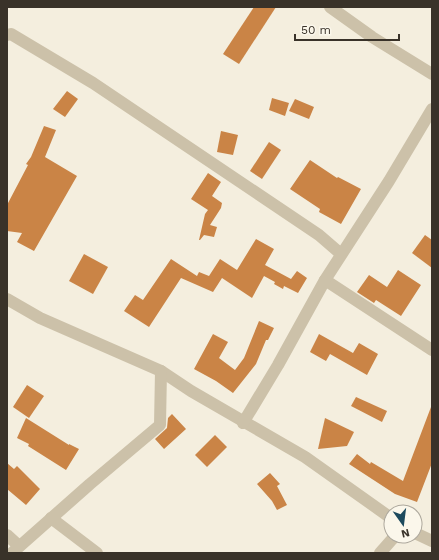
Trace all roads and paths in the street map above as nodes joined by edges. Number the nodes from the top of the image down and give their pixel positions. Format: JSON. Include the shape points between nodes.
{"nodes":[{"id":1,"x":330,"y":7,"type":"edge"},
{"id":2,"x":7,"y":35,"type":"edge"},
{"id":3,"x":432,"y":74,"type":"edge"},
{"id":4,"x":432,"y":109,"type":"edge"},
{"id":5,"x":341,"y":254,"type":"junction"},
{"id":6,"x":325,"y":280,"type":"junction"},
{"id":7,"x":7,"y":299,"type":"edge"},
{"id":8,"x":432,"y":350,"type":"edge"},
{"id":9,"x":161,"y":371,"type":"junction"},
{"id":10,"x":243,"y":423,"type":"junction"},
{"id":11,"x":383,"y":512,"type":"edge"},
{"id":12,"x":51,"y":518,"type":"junction"},
{"id":13,"x":7,"y":535,"type":"edge"},
{"id":14,"x":388,"y":544,"type":"edge"},
{"id":15,"x":16,"y":549,"type":"edge"},
{"id":16,"x":98,"y":553,"type":"edge"},
{"id":17,"x":380,"y":553,"type":"edge"}],
"edges":[{"from":1,"to":3,"type":"street"},
{"from":2,"to":5,"type":"street","via":[[11,34],[93,83],[313,231]]},
{"from":4,"to":5,"type":"street"},
{"from":5,"to":6,"type":"street"},
{"from":6,"to":8,"type":"street"},
{"from":6,"to":10,"type":"street"},
{"from":7,"to":9,"type":"street","via":[[40,318]]},
{"from":9,"to":10,"type":"street"},
{"from":9,"to":12,"type":"street","via":[[160,425]]},
{"from":10,"to":11,"type":"street","via":[[305,457]]},
{"from":12,"to":15,"type":"street"},
{"from":12,"to":16,"type":"street"},
{"from":13,"to":15,"type":"street"},
{"from":14,"to":17,"type":"street"}]}
